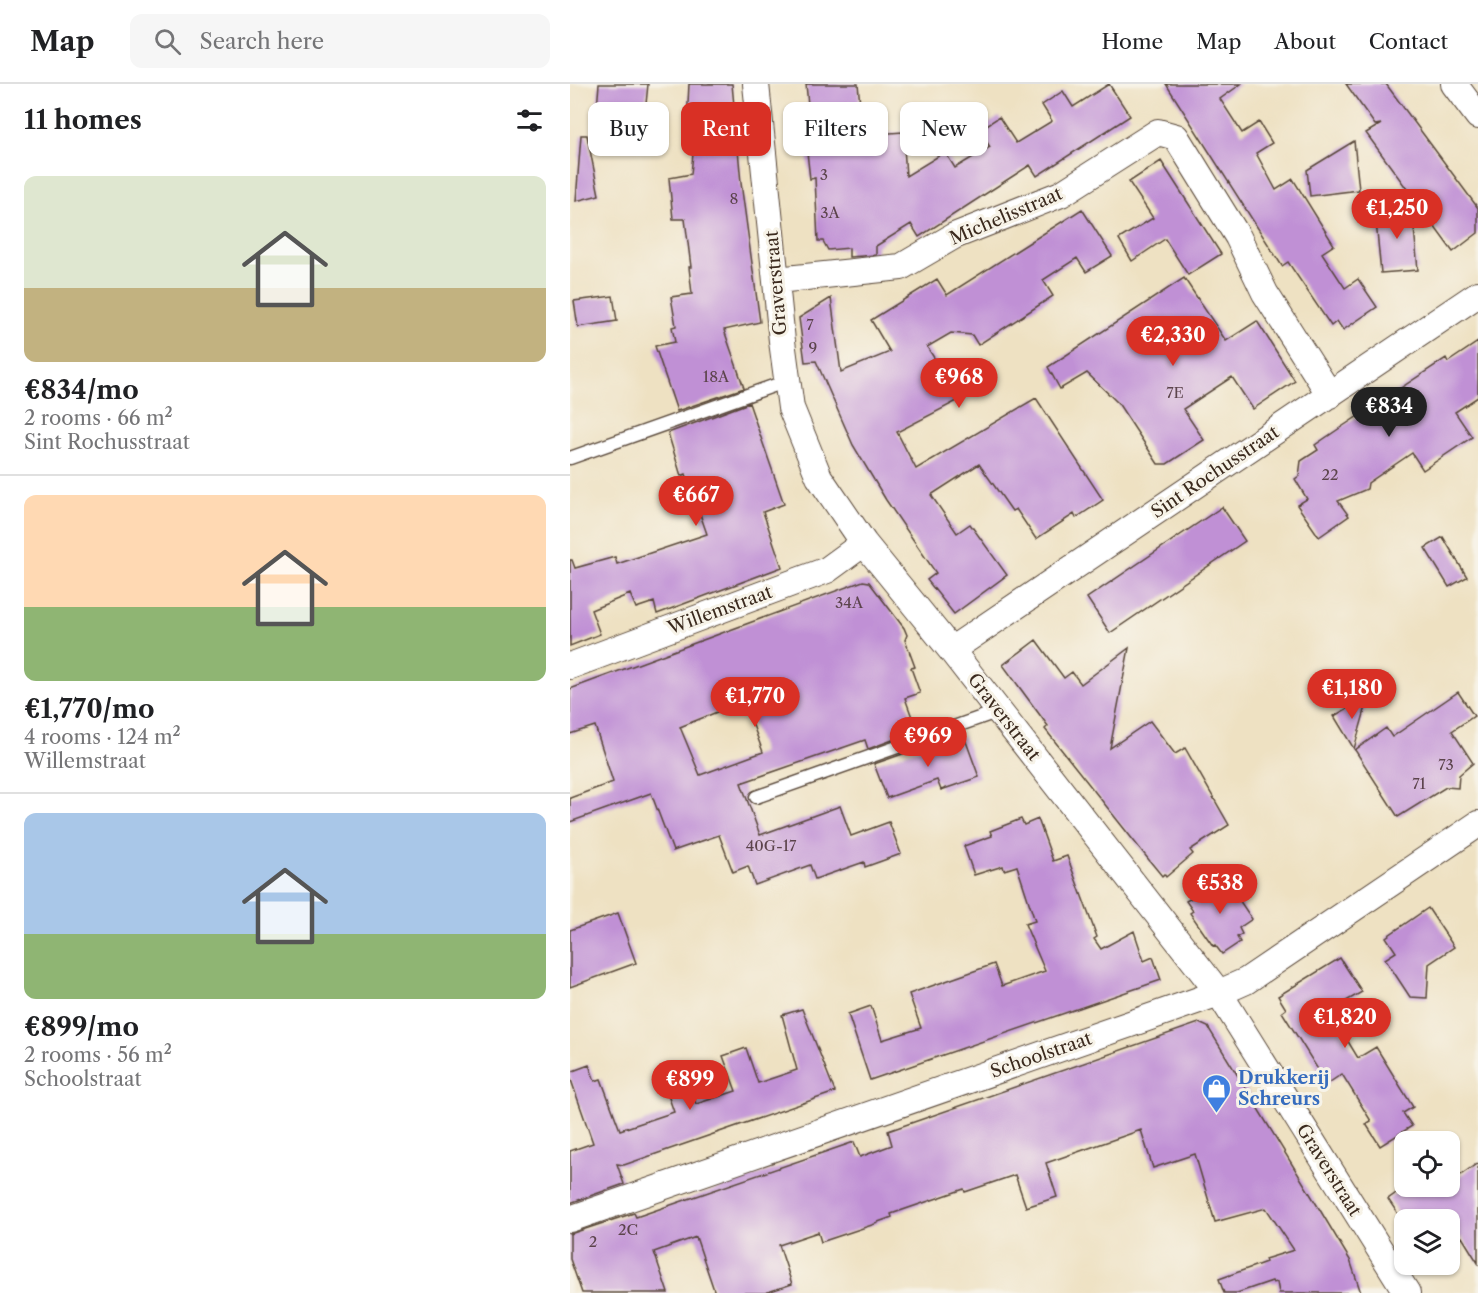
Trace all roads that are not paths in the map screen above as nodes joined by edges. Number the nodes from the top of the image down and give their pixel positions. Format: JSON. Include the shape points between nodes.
{"nodes":[{"id":1,"x":756,"y":84,"type":"edge"},
{"id":2,"x":1454,"y":84,"type":"edge"},
{"id":3,"x":1478,"y":116,"type":"edge"},
{"id":4,"x":777,"y":280,"type":"junction"},
{"id":5,"x":1478,"y":294,"type":"edge"},
{"id":6,"x":787,"y":381,"type":"junction"},
{"id":7,"x":1330,"y":395,"type":"junction"},
{"id":8,"x":570,"y":458,"type":"edge"},
{"id":9,"x":864,"y":543,"type":"junction"},
{"id":10,"x":951,"y":650,"type":"junction"},
{"id":11,"x":570,"y":666,"type":"edge"},
{"id":12,"x":999,"y":711,"type":"junction"},
{"id":13,"x":756,"y":797,"type":"dead end"},
{"id":14,"x":1478,"y":824,"type":"edge"},
{"id":15,"x":1219,"y":993,"type":"junction"},
{"id":16,"x":570,"y":1219,"type":"edge"},
{"id":17,"x":1407,"y":1293,"type":"edge"}],
"edges":[{"from":1,"to":4,"type":"street","name":"Graverstraat"},
{"from":2,"to":3,"type":"street"},
{"from":4,"to":6,"type":"street","name":"Graverstraat"},
{"from":4,"to":7,"type":"street","name":"Michelisstraat","via":[[901,267],[954,236],[1061,194],[1158,132],[1176,137],[1238,237],[1265,293]]},
{"from":5,"to":7,"type":"street","name":"Sint Rochusstraat"},
{"from":6,"to":8,"type":"lane"},
{"from":6,"to":9,"type":"street","name":"Graverstraat","via":[[791,408],[819,477]]},
{"from":7,"to":10,"type":"street","name":"Sint Rochusstraat"},
{"from":9,"to":10,"type":"street","name":"Graverstraat"},
{"from":9,"to":11,"type":"street","name":"Willemstraat","via":[[827,570]]},
{"from":10,"to":12,"type":"street","name":"Graverstraat"},
{"from":12,"to":13,"type":"lane"},
{"from":12,"to":15,"type":"street","name":"Graverstraat"},
{"from":14,"to":15,"type":"street","name":"Schoolstraat","via":[[1246,981]]},
{"from":15,"to":16,"type":"street","name":"Schoolstraat"},
{"from":15,"to":17,"type":"street","name":"Graverstraat"}]}
